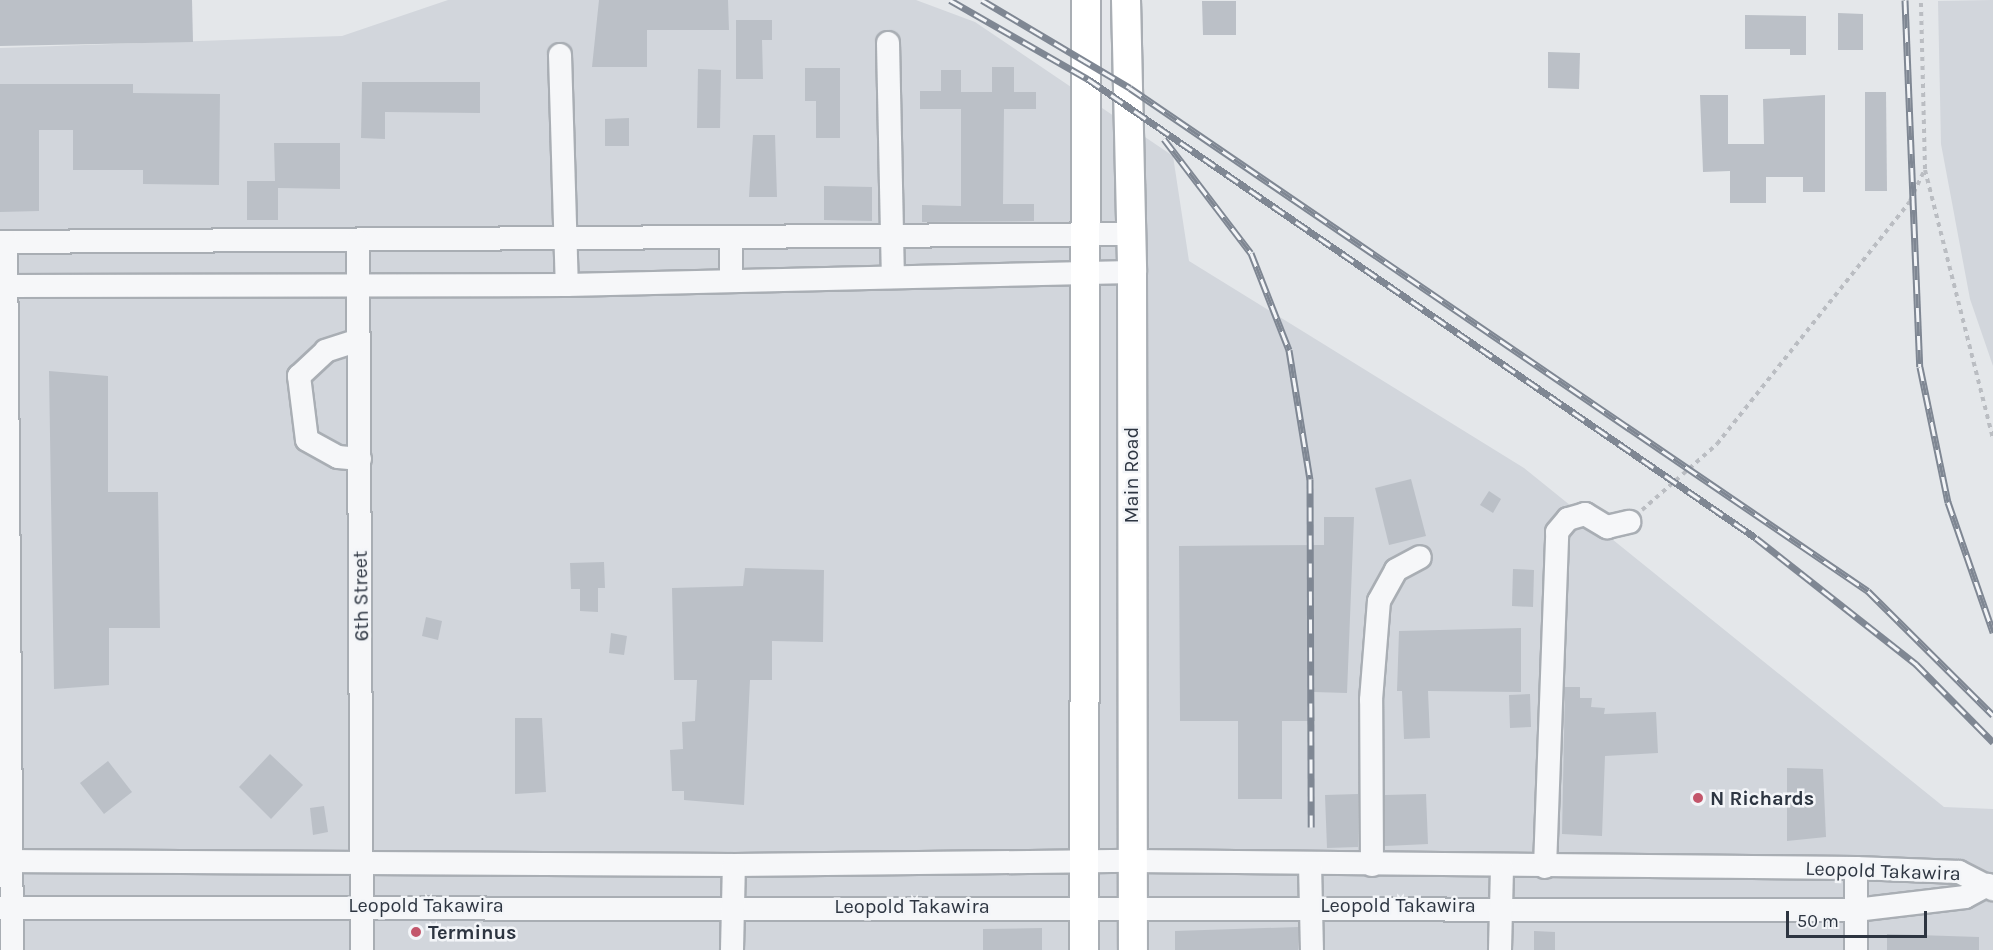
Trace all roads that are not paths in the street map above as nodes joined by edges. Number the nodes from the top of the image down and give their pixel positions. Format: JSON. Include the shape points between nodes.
{"nodes":[{"id":1,"x":1086,"y":0,"type":"edge"},
{"id":2,"x":1126,"y":0,"type":"edge"},
{"id":3,"x":888,"y":43,"type":"dead end"},
{"id":4,"x":560,"y":55,"type":"dead end"},
{"id":5,"x":1089,"y":232,"type":"junction"},
{"id":6,"x":1132,"y":234,"type":"junction"},
{"id":7,"x":893,"y":237,"type":"junction"},
{"id":8,"x":731,"y":238,"type":"junction"},
{"id":9,"x":564,"y":239,"type":"junction"},
{"id":10,"x":3,"y":242,"type":"edge"},
{"id":11,"x":358,"y":242,"type":"junction"},
{"id":12,"x":1132,"y":272,"type":"junction"},
{"id":13,"x":1088,"y":273,"type":"junction"},
{"id":14,"x":894,"y":277,"type":"junction"},
{"id":15,"x":732,"y":281,"type":"junction"},
{"id":16,"x":358,"y":284,"type":"junction"},
{"id":17,"x":567,"y":285,"type":"junction"},
{"id":18,"x":3,"y":286,"type":"edge"},
{"id":19,"x":359,"y":340,"type":"junction"},
{"id":20,"x":360,"y":459,"type":"junction"},
{"id":21,"x":1629,"y":522,"type":"road end"},
{"id":22,"x":1088,"y":537,"type":"junction"},
{"id":23,"x":1131,"y":541,"type":"junction"},
{"id":24,"x":1420,"y":557,"type":"dead end"},
{"id":25,"x":6,"y":861,"type":"edge"},
{"id":26,"x":1133,"y":861,"type":"junction"},
{"id":27,"x":1085,"y":862,"type":"junction"},
{"id":28,"x":1310,"y":864,"type":"junction"},
{"id":29,"x":364,"y":865,"type":"junction"},
{"id":30,"x":734,"y":866,"type":"junction"},
{"id":31,"x":1372,"y":866,"type":"junction"},
{"id":32,"x":1545,"y":867,"type":"junction"},
{"id":33,"x":1502,"y":868,"type":"junction"},
{"id":34,"x":1856,"y":868,"type":"junction"},
{"id":35,"x":1991,"y":887,"type":"edge"},
{"id":36,"x":362,"y":905,"type":"junction"},
{"id":37,"x":732,"y":905,"type":"junction"},
{"id":38,"x":1132,"y":905,"type":"junction"},
{"id":39,"x":1312,"y":905,"type":"junction"},
{"id":40,"x":1500,"y":905,"type":"junction"},
{"id":41,"x":1084,"y":907,"type":"junction"},
{"id":42,"x":6,"y":908,"type":"edge"},
{"id":43,"x":1856,"y":910,"type":"junction"},
{"id":44,"x":12,"y":950,"type":"edge"},
{"id":45,"x":362,"y":950,"type":"edge"},
{"id":46,"x":732,"y":950,"type":"edge"},
{"id":47,"x":1084,"y":950,"type":"edge"},
{"id":48,"x":1133,"y":950,"type":"edge"},
{"id":49,"x":1312,"y":950,"type":"edge"},
{"id":50,"x":1500,"y":950,"type":"edge"},
{"id":51,"x":1856,"y":950,"type":"edge"}],
"edges":[{"from":1,"to":5,"type":"main road"},
{"from":2,"to":6,"type":"main road","name":"Main Road"},
{"from":3,"to":7,"type":"street"},
{"from":4,"to":9,"type":"street"},
{"from":5,"to":6,"type":"street"},
{"from":5,"to":7,"type":"street"},
{"from":5,"to":13,"type":"main road"},
{"from":6,"to":12,"type":"main road","name":"Main Road"},
{"from":7,"to":8,"type":"street"},
{"from":7,"to":14,"type":"street"},
{"from":8,"to":9,"type":"street"},
{"from":8,"to":15,"type":"street"},
{"from":9,"to":11,"type":"street"},
{"from":9,"to":17,"type":"street"},
{"from":10,"to":11,"type":"street"},
{"from":10,"to":18,"type":"street"},
{"from":11,"to":16,"type":"street","name":"6th Street"},
{"from":12,"to":13,"type":"street"},
{"from":12,"to":23,"type":"main road","name":"Main Road"},
{"from":13,"to":14,"type":"street"},
{"from":13,"to":22,"type":"main road"},
{"from":14,"to":15,"type":"street"},
{"from":15,"to":17,"type":"street"},
{"from":16,"to":17,"type":"street"},
{"from":16,"to":18,"type":"street"},
{"from":16,"to":19,"type":"street","name":"6th Street"},
{"from":18,"to":25,"type":"street"},
{"from":19,"to":20,"type":"street","name":"6th Street"},
{"from":19,"to":20,"type":"street","via":[[326,351],[299,376],[308,440],[338,457]]},
{"from":20,"to":29,"type":"street","name":"6th Street"},
{"from":21,"to":32,"type":"street","via":[[1607,527],[1584,514],[1568,519],[1557,532]]},
{"from":22,"to":23,"type":"main road"},
{"from":22,"to":27,"type":"main road"},
{"from":23,"to":26,"type":"main road","name":"Main Road"},
{"from":24,"to":31,"type":"street","via":[[1396,570],[1379,601],[1371,700]]},
{"from":25,"to":29,"type":"street","name":"Leopold Takawira"},
{"from":25,"to":42,"type":"street"},
{"from":26,"to":27,"type":"street","name":"Leopold Takawira"},
{"from":26,"to":28,"type":"street","name":"Leopold Takawira"},
{"from":26,"to":38,"type":"main road","name":"Main Road"},
{"from":27,"to":30,"type":"street","name":"Leopold Takawira"},
{"from":27,"to":41,"type":"main road"},
{"from":28,"to":31,"type":"street","name":"Leopold Takawira"},
{"from":28,"to":39,"type":"street"},
{"from":29,"to":30,"type":"street","name":"Leopold Takawira"},
{"from":29,"to":36,"type":"street","name":"6th Street"},
{"from":30,"to":37,"type":"street"},
{"from":31,"to":33,"type":"street","name":"Leopold Takawira"},
{"from":32,"to":33,"type":"street","name":"Leopold Takawira"},
{"from":32,"to":34,"type":"street","name":"Leopold Takawira"},
{"from":33,"to":40,"type":"street"},
{"from":34,"to":35,"type":"street","name":"Leopold Takawira","via":[[1959,872]]},
{"from":34,"to":43,"type":"street"},
{"from":35,"to":43,"type":"street","name":"Leopold Takawira","via":[[1965,897]]},
{"from":36,"to":37,"type":"street","name":"Leopold Takawira"},
{"from":36,"to":42,"type":"street","name":"Leopold Takawira"},
{"from":36,"to":45,"type":"street","name":"6th Street"},
{"from":37,"to":41,"type":"street","name":"Leopold Takawira"},
{"from":37,"to":46,"type":"street"},
{"from":38,"to":39,"type":"street","name":"Leopold Takawira"},
{"from":38,"to":41,"type":"street","name":"Leopold Takawira"},
{"from":38,"to":48,"type":"main road","name":"Main Road"},
{"from":39,"to":40,"type":"street","name":"Leopold Takawira"},
{"from":39,"to":49,"type":"street"},
{"from":40,"to":43,"type":"street","name":"Leopold Takawira"},
{"from":40,"to":50,"type":"street"},
{"from":41,"to":47,"type":"main road"},
{"from":42,"to":44,"type":"street"},
{"from":43,"to":51,"type":"street"}]}
